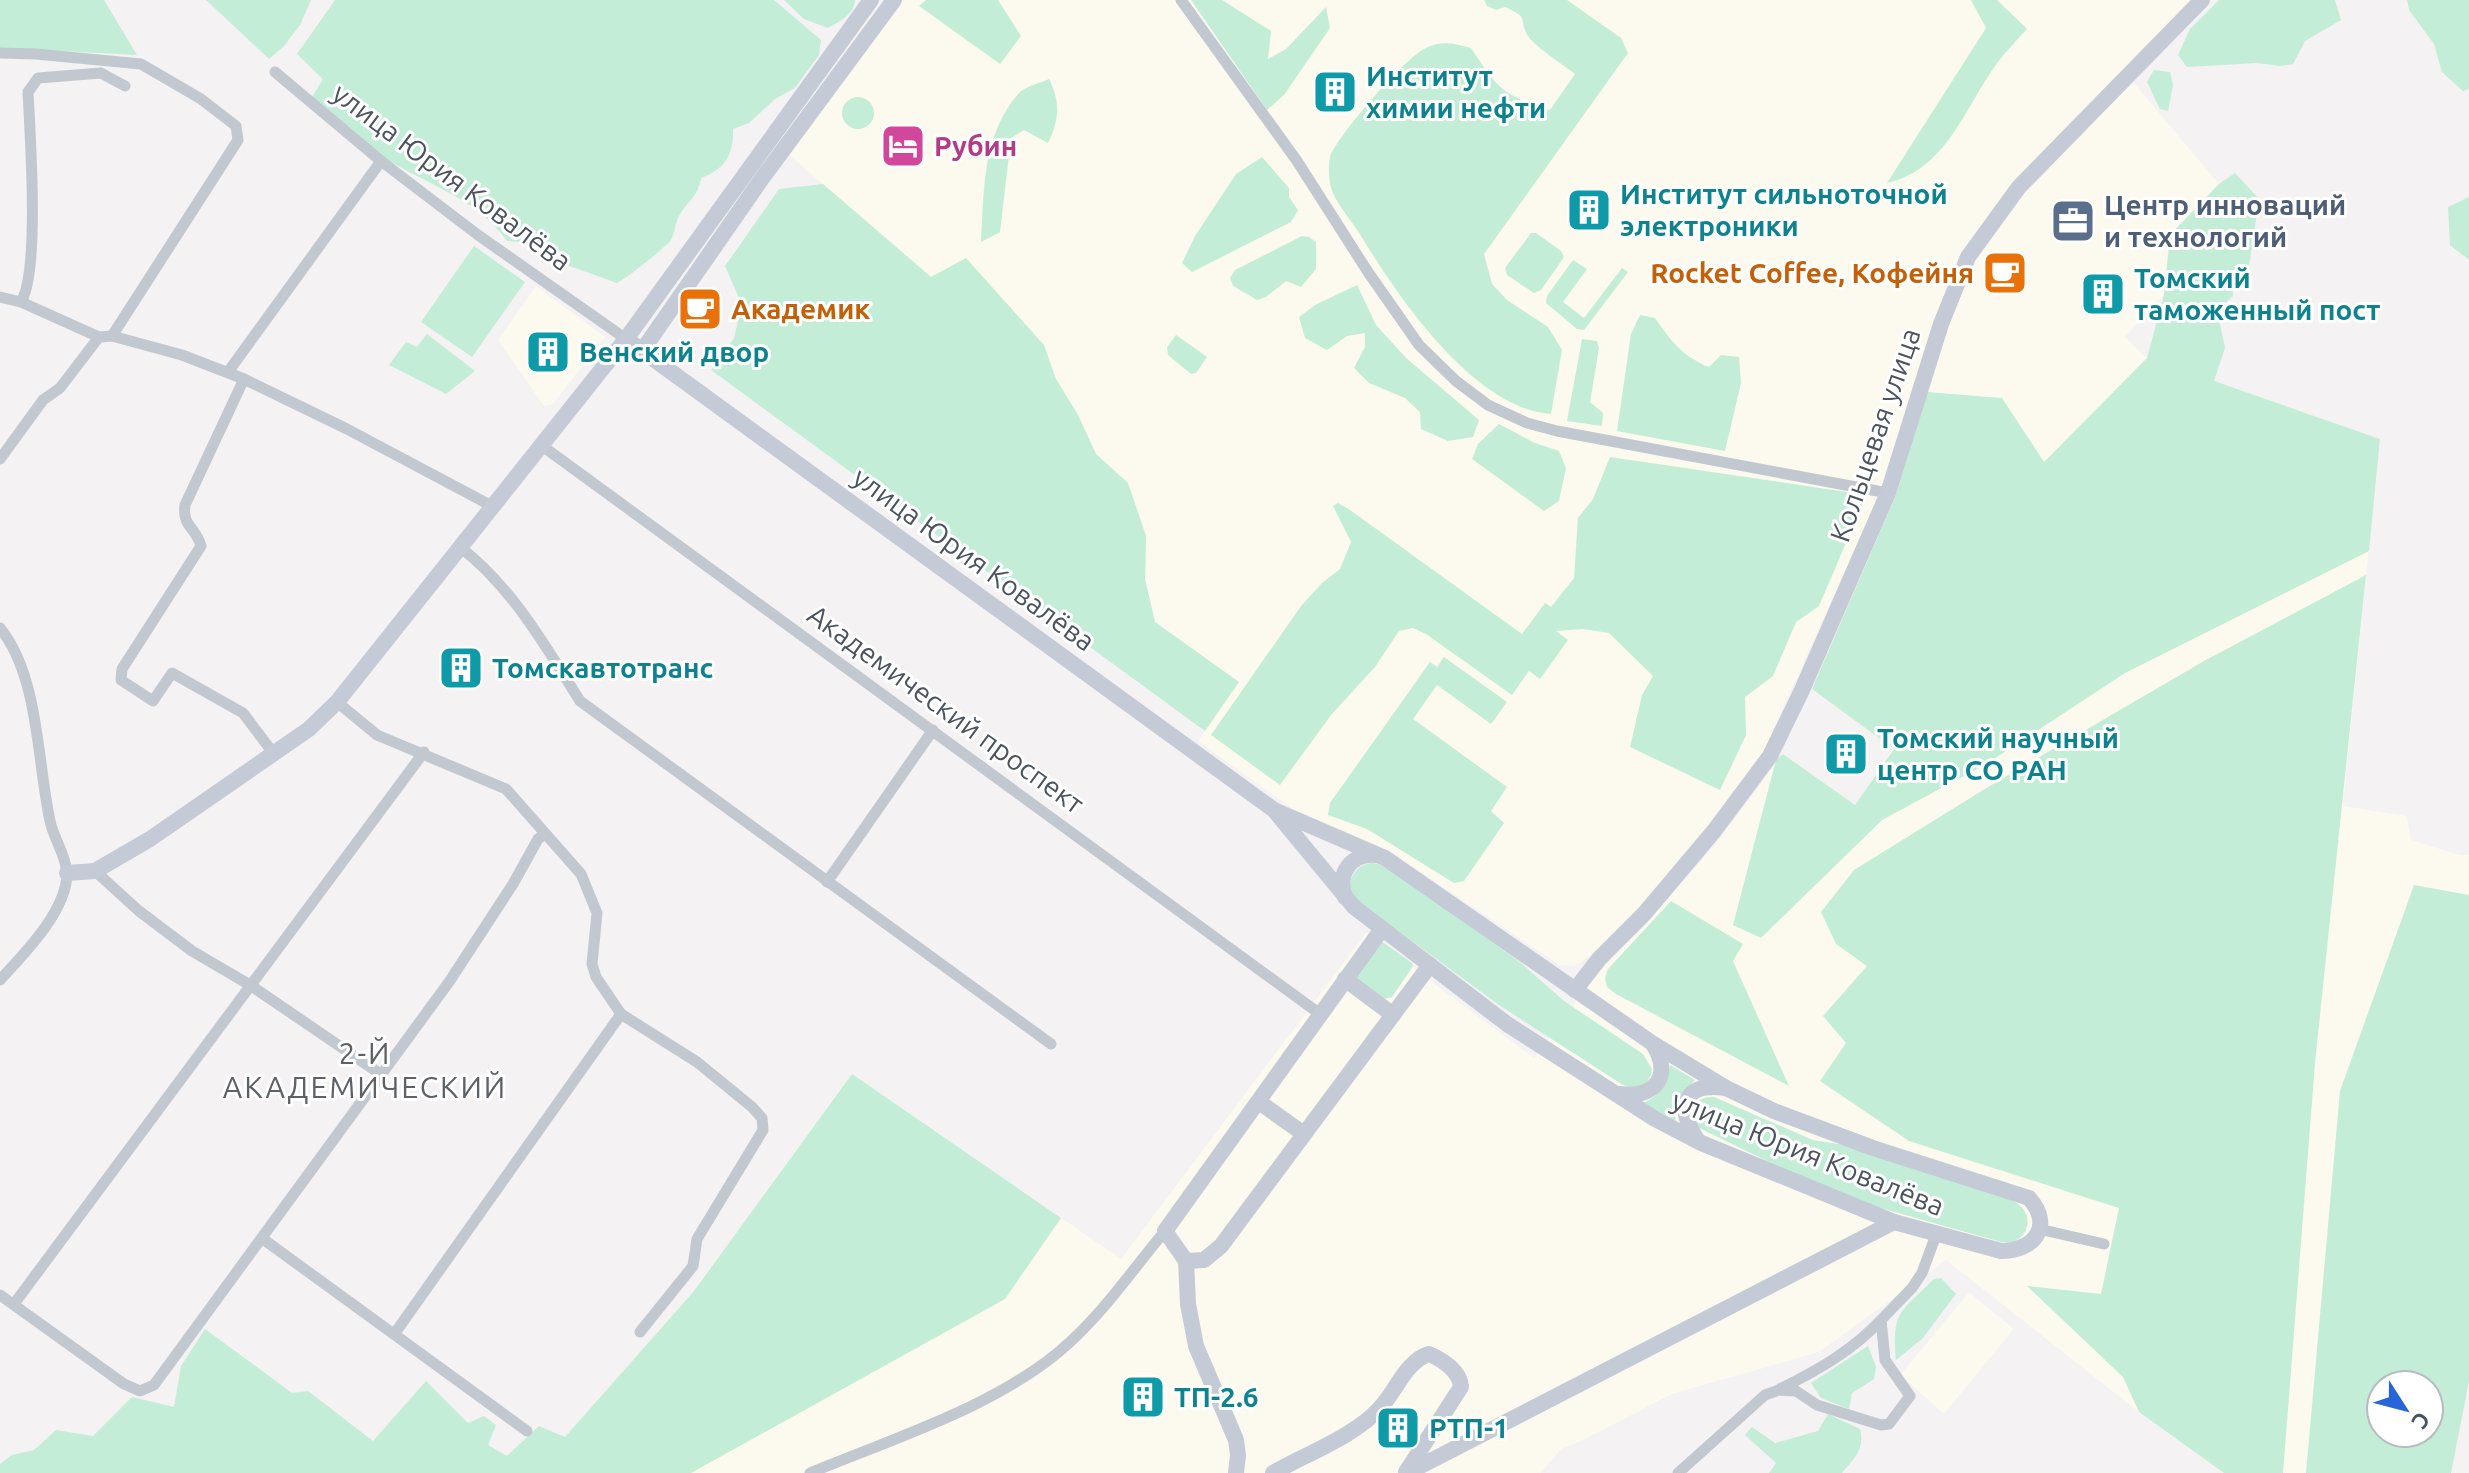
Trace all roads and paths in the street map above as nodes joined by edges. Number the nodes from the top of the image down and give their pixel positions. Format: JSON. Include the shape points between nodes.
{"nodes":[{"id":1,"x":871,"y":0,"type":"edge"},
{"id":2,"x":1181,"y":0,"type":"edge"},
{"id":3,"x":2202,"y":0,"type":"edge"},
{"id":4,"x":890,"y":1,"type":"edge"},
{"id":5,"x":0,"y":53,"type":"edge"},
{"id":6,"x":275,"y":72,"type":"dead end"},
{"id":7,"x":125,"y":86,"type":"dead end"},
{"id":8,"x":381,"y":161,"type":"junction"},
{"id":9,"x":756,"y":172,"type":"junction"},
{"id":10,"x":0,"y":297,"type":"edge"},
{"id":11,"x":21,"y":302,"type":"junction"},
{"id":12,"x":112,"y":336,"type":"junction"},
{"id":13,"x":99,"y":337,"type":"junction"},
{"id":14,"x":626,"y":339,"type":"junction"},
{"id":15,"x":642,"y":351,"type":"junction"},
{"id":16,"x":228,"y":372,"type":"junction"},
{"id":17,"x":244,"y":379,"type":"junction"},
{"id":18,"x":541,"y":445,"type":"junction"},
{"id":19,"x":0,"y":459,"type":"edge"},
{"id":20,"x":1888,"y":493,"type":"junction"},
{"id":21,"x":492,"y":506,"type":"junction"},
{"id":22,"x":460,"y":547,"type":"junction"},
{"id":23,"x":0,"y":628,"type":"edge"},
{"id":24,"x":337,"y":702,"type":"junction"},
{"id":25,"x":933,"y":730,"type":"junction"},
{"id":26,"x":424,"y":752,"type":"junction"},
{"id":27,"x":274,"y":754,"type":"junction"},
{"id":28,"x":1274,"y":810,"type":"junction"},
{"id":29,"x":545,"y":834,"type":"junction"},
{"id":30,"x":1385,"y":858,"type":"junction"},
{"id":31,"x":95,"y":871,"type":"junction"},
{"id":32,"x":67,"y":873,"type":"junction"},
{"id":33,"x":827,"y":882,"type":"junction"},
{"id":34,"x":1346,"y":899,"type":"junction"},
{"id":35,"x":1382,"y":929,"type":"junction"},
{"id":36,"x":1430,"y":965,"type":"junction"},
{"id":37,"x":1345,"y":979,"type":"junction"},
{"id":38,"x":0,"y":980,"type":"edge"},
{"id":39,"x":250,"y":985,"type":"junction"},
{"id":40,"x":1575,"y":990,"type":"junction"},
{"id":41,"x":621,"y":1014,"type":"junction"},
{"id":42,"x":1320,"y":1014,"type":"junction"},
{"id":43,"x":1393,"y":1015,"type":"junction"},
{"id":44,"x":1652,"y":1043,"type":"junction"},
{"id":45,"x":1051,"y":1044,"type":"dead end"},
{"id":46,"x":382,"y":1075,"type":"junction"},
{"id":47,"x":1728,"y":1089,"type":"junction"},
{"id":48,"x":1617,"y":1094,"type":"junction"},
{"id":49,"x":1259,"y":1102,"type":"junction"},
{"id":50,"x":1304,"y":1134,"type":"junction"},
{"id":51,"x":1699,"y":1142,"type":"junction"},
{"id":52,"x":1894,"y":1222,"type":"junction"},
{"id":53,"x":2039,"y":1229,"type":"junction"},
{"id":54,"x":1165,"y":1231,"type":"junction"},
{"id":55,"x":1936,"y":1235,"type":"junction"},
{"id":56,"x":263,"y":1239,"type":"junction"},
{"id":57,"x":2104,"y":1244,"type":"dead end"},
{"id":58,"x":1186,"y":1261,"type":"junction"},
{"id":59,"x":0,"y":1295,"type":"edge"},
{"id":60,"x":14,"y":1304,"type":"junction"},
{"id":61,"x":1881,"y":1320,"type":"junction"},
{"id":62,"x":640,"y":1332,"type":"dead end"},
{"id":63,"x":395,"y":1333,"type":"junction"},
{"id":64,"x":1779,"y":1390,"type":"junction"},
{"id":65,"x":527,"y":1431,"type":"dead end"},
{"id":66,"x":810,"y":1473,"type":"edge"},
{"id":67,"x":1236,"y":1473,"type":"edge"},
{"id":68,"x":1273,"y":1473,"type":"edge"},
{"id":69,"x":1406,"y":1473,"type":"edge"},
{"id":70,"x":1678,"y":1473,"type":"edge"}],
"edges":[{"from":1,"to":9,"type":"street"},
{"from":2,"to":20,"type":"street","via":[[1297,161],[1419,345],[1488,405],[1557,431]]},
{"from":3,"to":20,"type":"street","name":"Кольцевая улица","via":[[2019,187],[1968,257],[1941,324]]},
{"from":4,"to":9,"type":"street"},
{"from":5,"to":12,"type":"street","via":[[141,64],[236,126],[238,140]]},
{"from":6,"to":8,"type":"street","name":"улица Юрия Ковалёва"},
{"from":7,"to":11,"type":"street","via":[[101,73],[38,78],[32,83],[29,282]]},
{"from":8,"to":14,"type":"street","name":"улица Юрия Ковалёва"},
{"from":8,"to":16,"type":"street"},
{"from":9,"to":14,"type":"street"},
{"from":9,"to":15,"type":"street"},
{"from":10,"to":11,"type":"street"},
{"from":11,"to":13,"type":"street"},
{"from":12,"to":13,"type":"street"},
{"from":12,"to":16,"type":"street"},
{"from":13,"to":19,"type":"street"},
{"from":14,"to":15,"type":"street"},
{"from":14,"to":18,"type":"street"},
{"from":15,"to":28,"type":"street","name":"улица Юрия Ковалёва"},
{"from":16,"to":17,"type":"street"},
{"from":17,"to":21,"type":"street"},
{"from":17,"to":27,"type":"street","via":[[185,505],[187,524],[201,546],[122,669],[121,680],[153,701],[172,673],[243,713]]},
{"from":18,"to":21,"type":"street"},
{"from":18,"to":25,"type":"street","name":"Академический проспект"},
{"from":20,"to":40,"type":"street","name":"Кольцевая улица","via":[[1770,756],[1723,821]]},
{"from":21,"to":22,"type":"street"},
{"from":22,"to":24,"type":"street"},
{"from":22,"to":33,"type":"street","via":[[531,623],[580,701]]},
{"from":23,"to":32,"type":"street","via":[[17,652],[23,673],[50,823]]},
{"from":24,"to":26,"type":"street","via":[[377,735]]},
{"from":24,"to":27,"type":"street"},
{"from":25,"to":33,"type":"street"},
{"from":25,"to":42,"type":"street","name":"Академический проспект"},
{"from":26,"to":29,"type":"street","via":[[506,789]]},
{"from":26,"to":39,"type":"street"},
{"from":27,"to":31,"type":"street"},
{"from":28,"to":30,"type":"street","name":"улица Юрия Ковалёва"},
{"from":28,"to":34,"type":"street","name":"улица Юрия Ковалёва"},
{"from":29,"to":41,"type":"street","via":[[581,874],[594,902],[592,964]]},
{"from":29,"to":46,"type":"street"},
{"from":30,"to":34,"type":"street","via":[[1368,854],[1347,866],[1342,882]]},
{"from":30,"to":40,"type":"street","name":"улица Юрия Ковалёва"},
{"from":31,"to":32,"type":"street"},
{"from":31,"to":39,"type":"street","via":[[192,951]]},
{"from":32,"to":38,"type":"street","via":[[48,922]]},
{"from":33,"to":45,"type":"street"},
{"from":34,"to":35,"type":"street","name":"улица Юрия Ковалёва"},
{"from":35,"to":36,"type":"street","name":"улица Юрия Ковалёва"},
{"from":35,"to":37,"type":"street"},
{"from":36,"to":43,"type":"street"},
{"from":36,"to":48,"type":"street","name":"улица Юрия Ковалёва","via":[[1507,1024]]},
{"from":37,"to":42,"type":"street"},
{"from":37,"to":43,"type":"street"},
{"from":39,"to":46,"type":"street"},
{"from":39,"to":60,"type":"street"},
{"from":40,"to":44,"type":"street","name":"улица Юрия Ковалёва"},
{"from":41,"to":62,"type":"street","via":[[697,1062],[752,1107],[762,1118],[763,1130],[697,1239],[693,1266]]},
{"from":41,"to":63,"type":"street"},
{"from":42,"to":49,"type":"street"},
{"from":43,"to":50,"type":"street"},
{"from":44,"to":47,"type":"street","name":"улица Юрия Ковалёва"},
{"from":44,"to":48,"type":"street","via":[[1662,1070],[1656,1084],[1642,1094]]},
{"from":46,"to":56,"type":"street"},
{"from":47,"to":51,"type":"street","via":[[1704,1088],[1688,1100],[1685,1119]]},
{"from":47,"to":53,"type":"street","name":"улица Юрия Ковалёва","via":[[1873,1148],[2029,1198],[2040,1216]]},
{"from":48,"to":51,"type":"street","name":"улица Юрия Ковалёва"},
{"from":49,"to":50,"type":"street"},
{"from":49,"to":54,"type":"street"},
{"from":50,"to":58,"type":"street","via":[[1221,1246],[1204,1260]]},
{"from":51,"to":52,"type":"street","name":"улица Юрия Ковалёва"},
{"from":52,"to":55,"type":"street","name":"улица Юрия Ковалёва"},
{"from":52,"to":69,"type":"street"},
{"from":53,"to":55,"type":"street","name":"улица Юрия Ковалёва","via":[[2027,1246],[2015,1251]]},
{"from":53,"to":57,"type":"street"},
{"from":54,"to":58,"type":"street"},
{"from":54,"to":66,"type":"street","via":[[1088,1324],[1030,1373],[974,1404]]},
{"from":55,"to":61,"type":"street","via":[[1922,1273]]},
{"from":56,"to":60,"type":"street","via":[[154,1385],[140,1391]]},
{"from":56,"to":63,"type":"street"},
{"from":58,"to":67,"type":"street","via":[[1196,1346],[1236,1440]]},
{"from":59,"to":60,"type":"street"},
{"from":61,"to":64,"type":"street","via":[[1828,1365]]},
{"from":61,"to":64,"type":"street","via":[[1885,1360],[1910,1396],[1889,1424],[1817,1405],[1796,1391]]},
{"from":63,"to":65,"type":"street"},
{"from":64,"to":70,"type":"street","via":[[1765,1395]]},
{"from":68,"to":69,"type":"street","via":[[1360,1425],[1379,1409],[1418,1357],[1429,1354],[1456,1372],[1461,1387]]}]}
